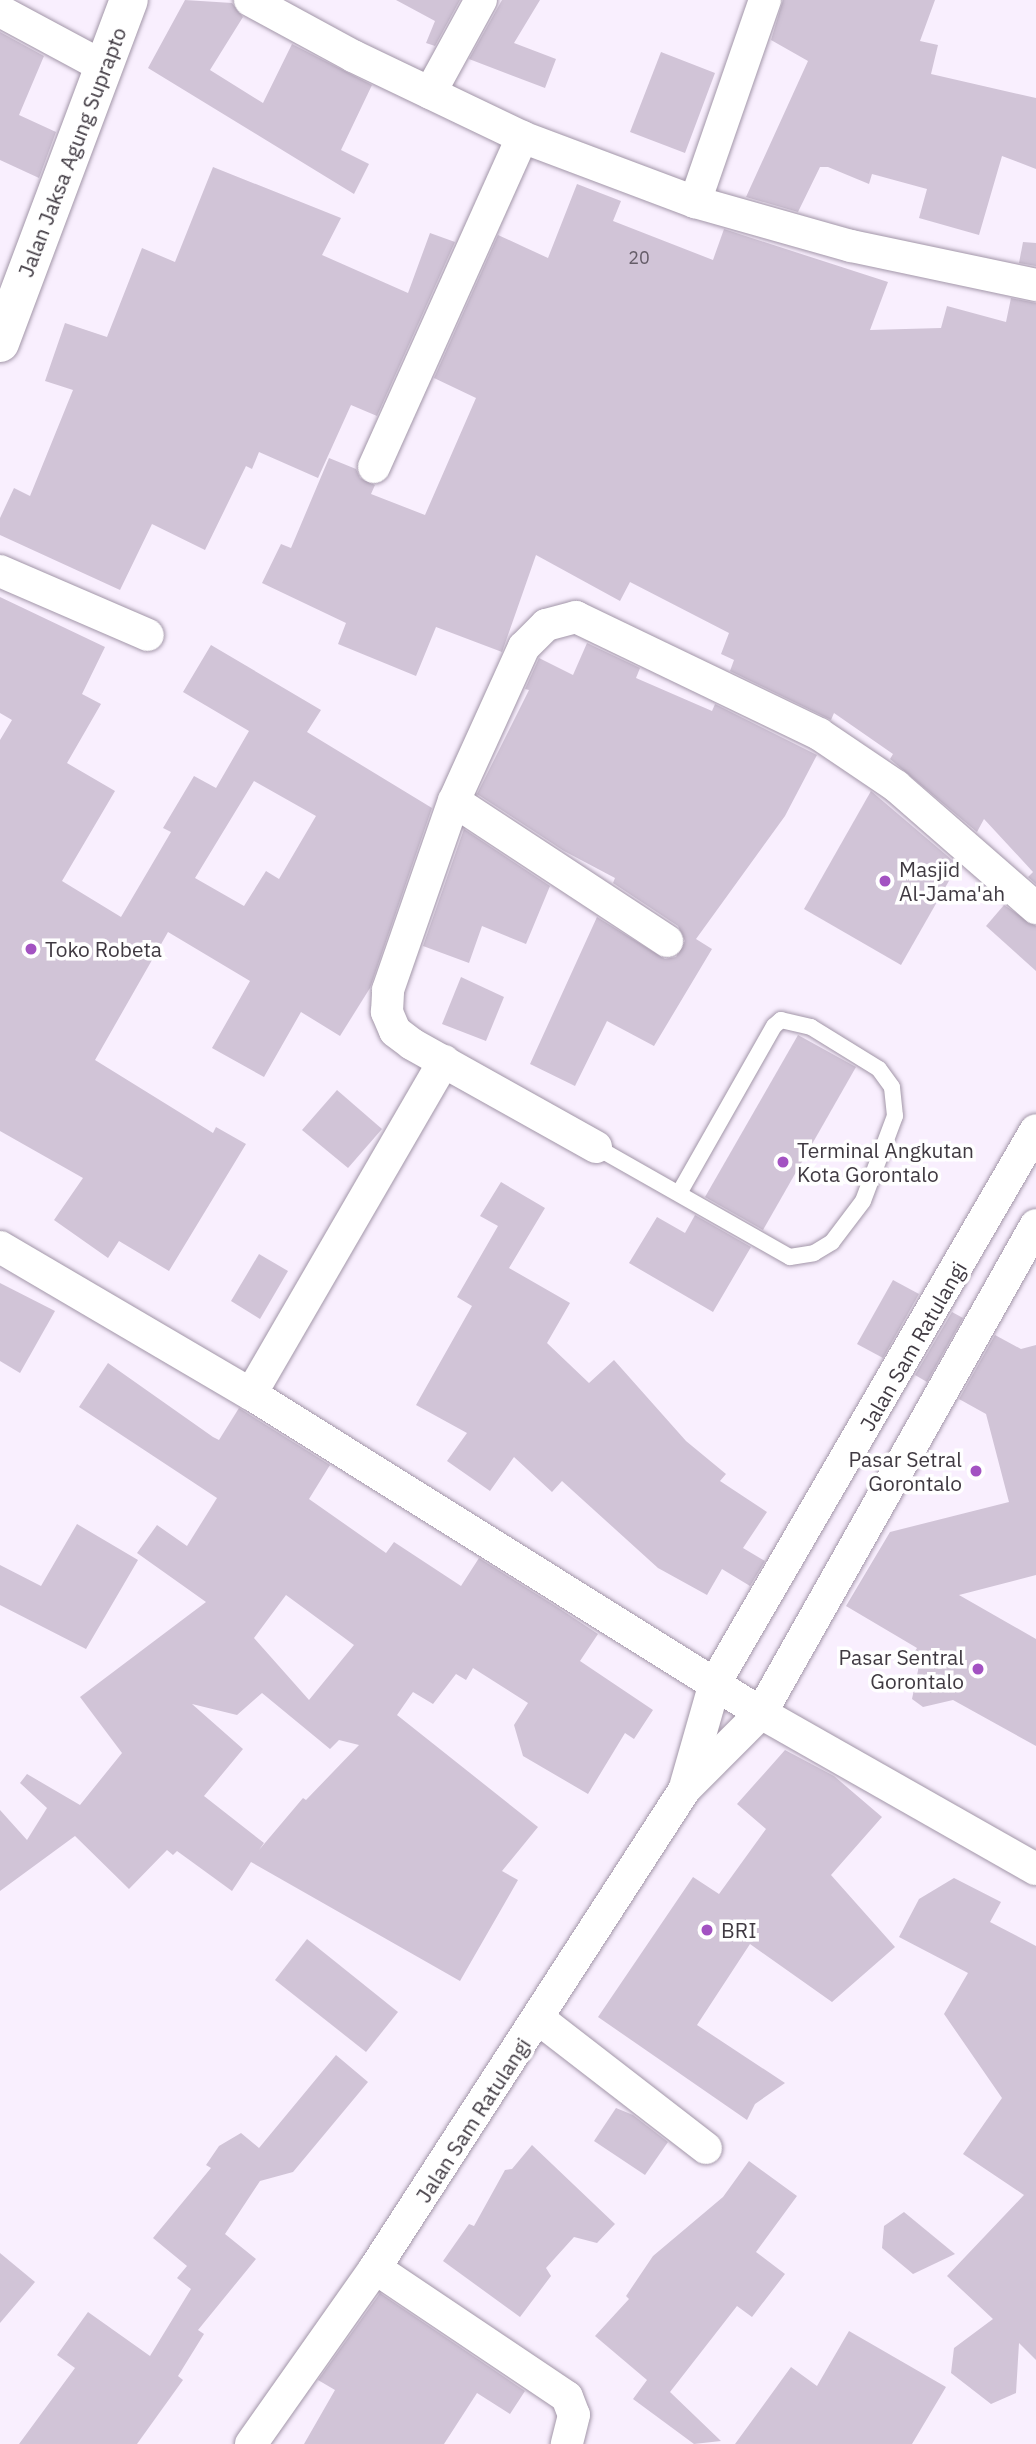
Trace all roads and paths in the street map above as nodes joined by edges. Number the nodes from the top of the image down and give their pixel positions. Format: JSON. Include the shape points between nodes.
{"nodes":[{"id":1,"x":129,"y":0,"type":"edge"},
{"id":2,"x":250,"y":0,"type":"edge"},
{"id":3,"x":481,"y":0,"type":"edge"},
{"id":4,"x":765,"y":0,"type":"edge"},
{"id":5,"x":0,"y":11,"type":"edge"},
{"id":6,"x":104,"y":67,"type":"junction"},
{"id":7,"x":430,"y":93,"type":"junction"},
{"id":8,"x":522,"y":136,"type":"junction"},
{"id":9,"x":695,"y":202,"type":"junction"},
{"id":10,"x":1036,"y":285,"type":"edge"},
{"id":11,"x":0,"y":343,"type":"edge"},
{"id":12,"x":374,"y":467,"type":"dead end"},
{"id":13,"x":0,"y":571,"type":"edge"},
{"id":14,"x":148,"y":635,"type":"dead end"},
{"id":15,"x":454,"y":801,"type":"junction"},
{"id":16,"x":1036,"y":908,"type":"edge"},
{"id":17,"x":667,"y":942,"type":"dead end"},
{"id":18,"x":444,"y":1061,"type":"junction"},
{"id":19,"x":1036,"y":1130,"type":"edge"},
{"id":20,"x":596,"y":1147,"type":"joint"},
{"id":21,"x":679,"y":1193,"type":"junction"},
{"id":22,"x":1036,"y":1225,"type":"edge"},
{"id":23,"x":0,"y":1247,"type":"edge"},
{"id":24,"x":251,"y":1394,"type":"junction"},
{"id":25,"x":715,"y":1683,"type":"junction"},
{"id":26,"x":761,"y":1713,"type":"junction"},
{"id":27,"x":685,"y":1789,"type":"junction"},
{"id":28,"x":1036,"y":1870,"type":"edge"},
{"id":29,"x":539,"y":2019,"type":"junction"},
{"id":30,"x":706,"y":2148,"type":"dead end"},
{"id":31,"x":375,"y":2268,"type":"junction"},
{"id":32,"x":251,"y":2444,"type":"edge"},
{"id":33,"x":567,"y":2444,"type":"edge"}],
"edges":[{"from":1,"to":6,"type":"street","name":"Jalan Jaksa Agung Suprapto"},
{"from":2,"to":7,"type":"street"},
{"from":3,"to":7,"type":"street"},
{"from":4,"to":9,"type":"street"},
{"from":5,"to":6,"type":"street"},
{"from":6,"to":11,"type":"street","name":"Jalan Jaksa Agung Suprapto"},
{"from":7,"to":8,"type":"street"},
{"from":8,"to":9,"type":"street"},
{"from":8,"to":12,"type":"street"},
{"from":9,"to":10,"type":"street","via":[[851,246]]},
{"from":13,"to":14,"type":"street"},
{"from":15,"to":16,"type":"street","via":[[524,647],[546,625],[576,617],[819,734],[896,786]]},
{"from":15,"to":17,"type":"street"},
{"from":15,"to":18,"type":"street","via":[[388,990],[387,1012],[395,1031]]},
{"from":18,"to":20,"type":"street"},
{"from":18,"to":24,"type":"street"},
{"from":19,"to":25,"type":"street","name":"Jalan Sam Ratulangi"},
{"from":20,"to":21,"type":"lane"},
{"from":21,"to":21,"type":"lane","via":[[790,1256],[814,1253],[832,1242],[863,1201],[895,1116],[892,1087],[879,1069],[811,1027],[781,1020]]},
{"from":22,"to":26,"type":"street","name":"Jalan Sam Ratulangi"},
{"from":23,"to":24,"type":"street"},
{"from":24,"to":25,"type":"street"},
{"from":25,"to":26,"type":"street"},
{"from":25,"to":27,"type":"street","name":"Jalan Sam Ratulangi"},
{"from":26,"to":27,"type":"street","name":"Jalan Sam Ratulangi"},
{"from":26,"to":28,"type":"street"},
{"from":27,"to":29,"type":"street","name":"Jalan Sam Ratulangi"},
{"from":29,"to":30,"type":"street"},
{"from":29,"to":31,"type":"street","name":"Jalan Sam Ratulangi"},
{"from":31,"to":32,"type":"street","name":"Jalan Sam Ratulangi"},
{"from":31,"to":33,"type":"street","via":[[567,2397],[574,2416]]}]}
